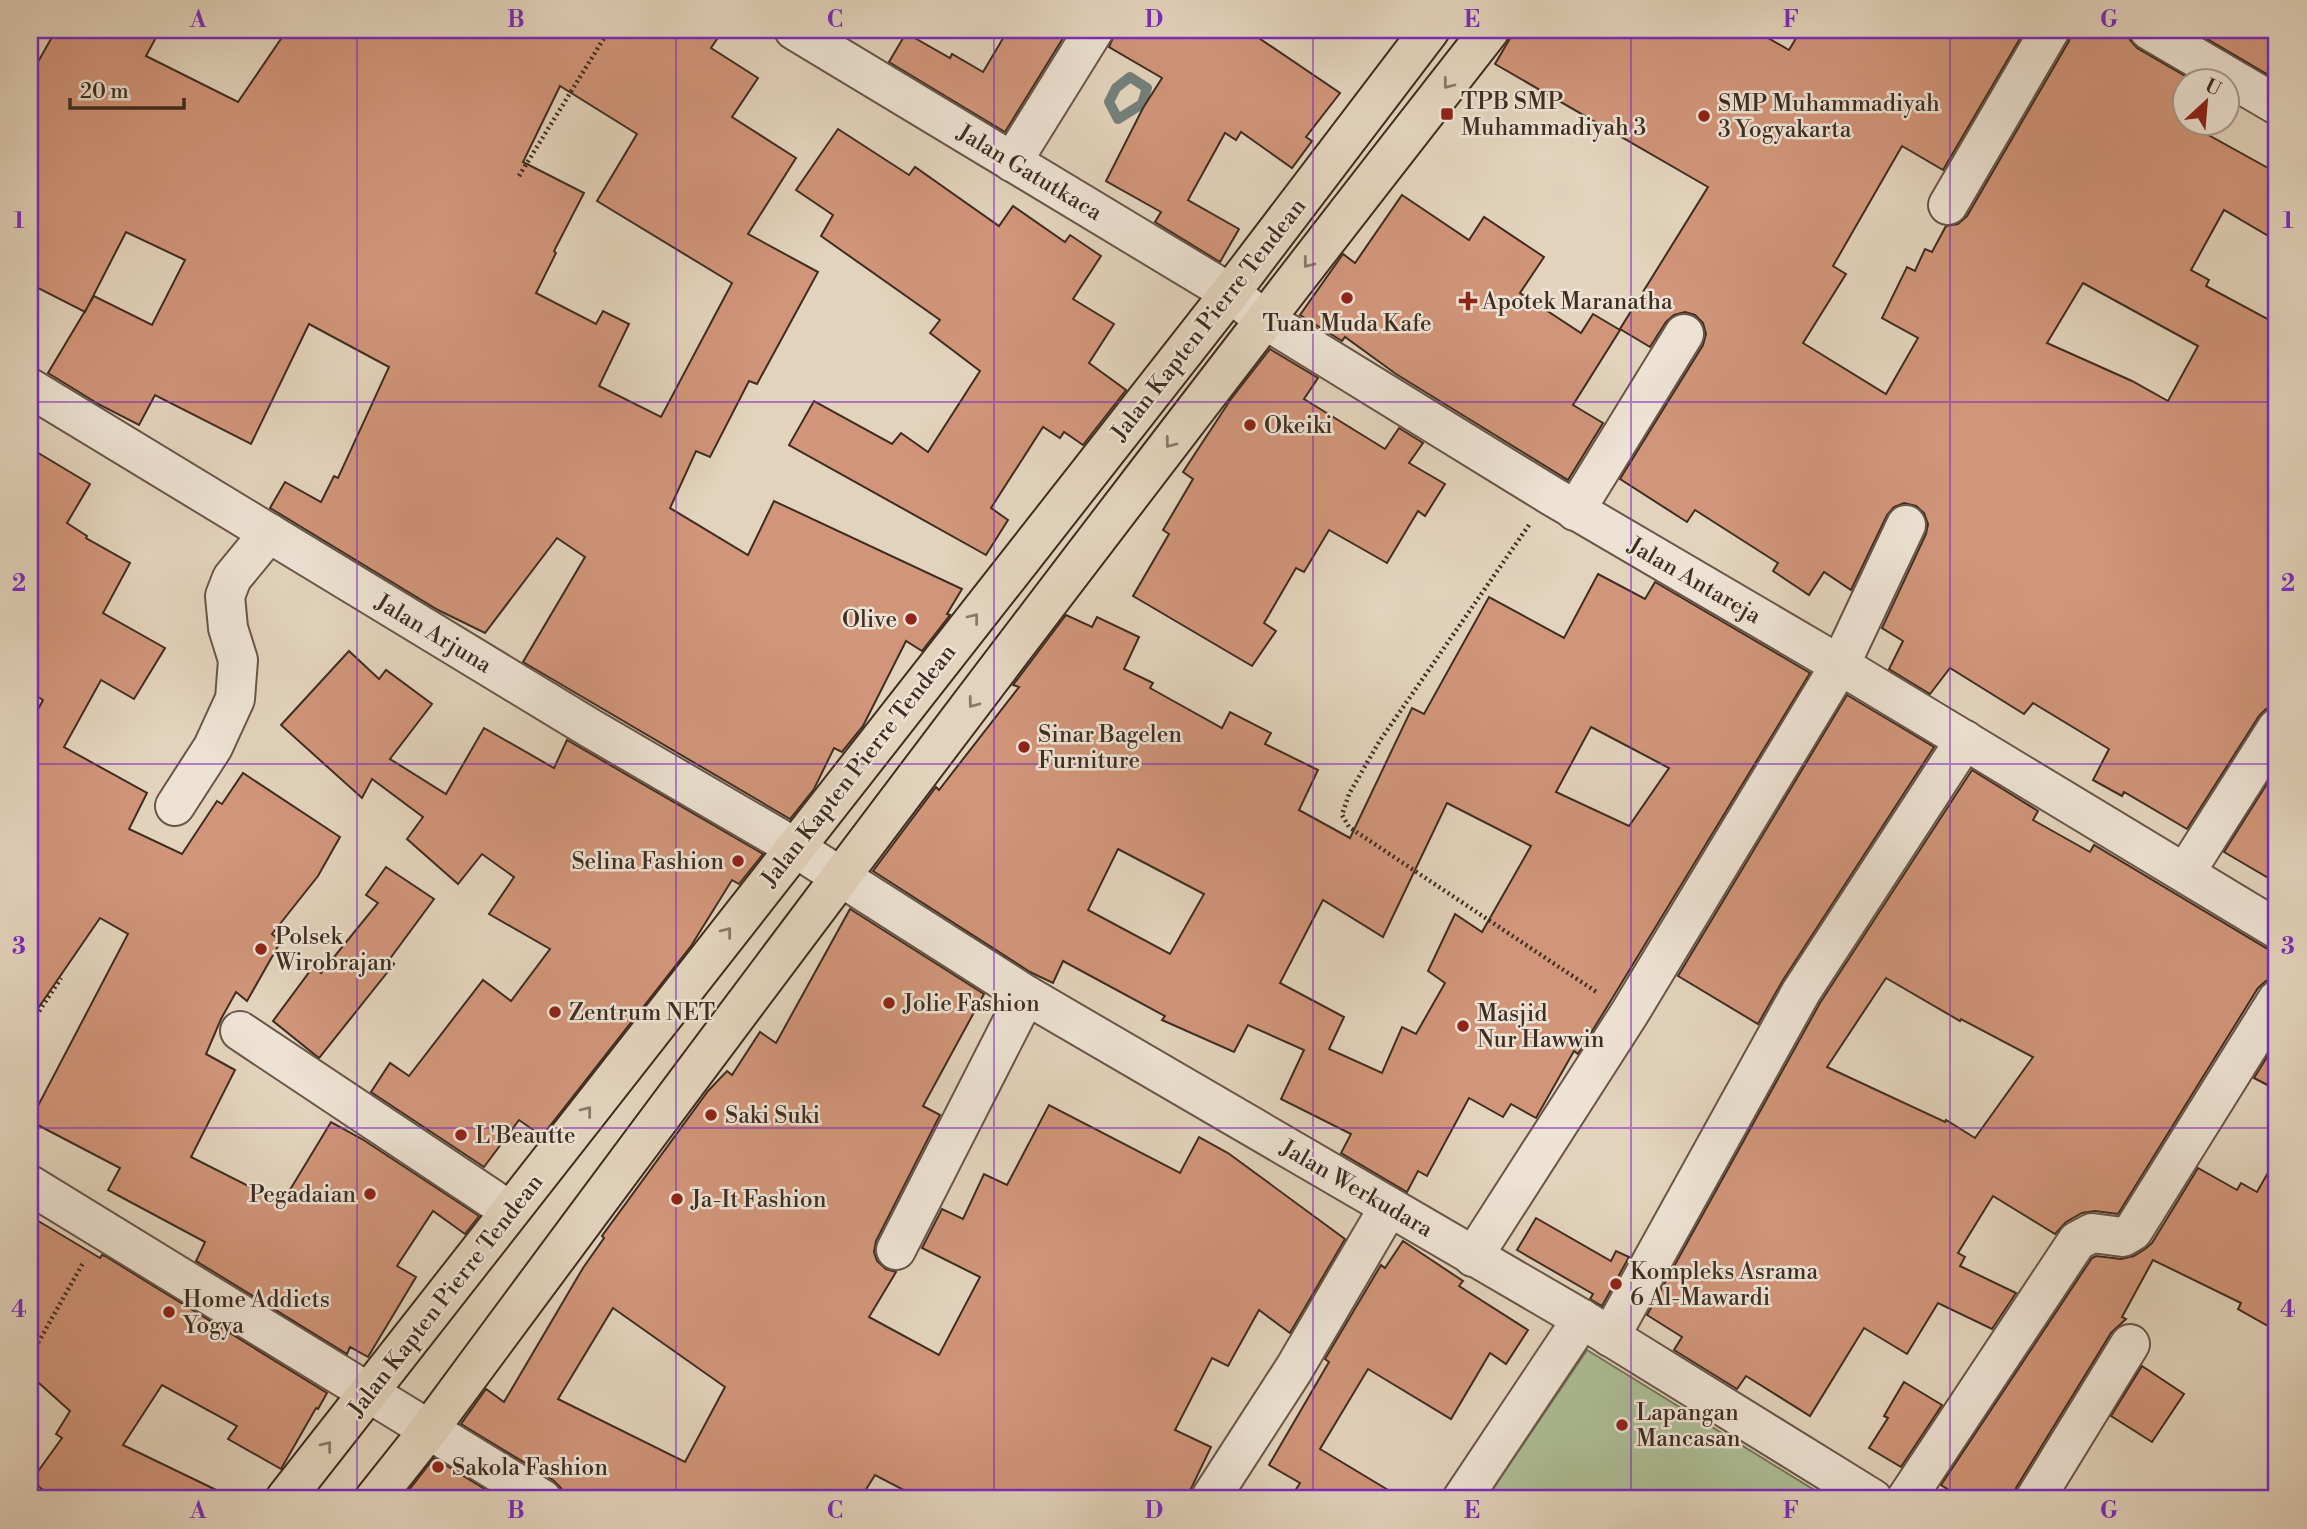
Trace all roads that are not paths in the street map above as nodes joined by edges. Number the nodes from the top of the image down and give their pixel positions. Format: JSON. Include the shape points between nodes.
{"nodes":[{"id":1,"x":794,"y":30,"type":"edge"},
{"id":2,"x":1094,"y":30,"type":"edge"},
{"id":3,"x":1430,"y":30,"type":"edge"},
{"id":4,"x":1490,"y":30,"type":"edge"},
{"id":5,"x":2050,"y":30,"type":"edge"},
{"id":6,"x":2149,"y":30,"type":"edge"},
{"id":7,"x":2277,"y":105,"type":"edge"},
{"id":8,"x":1012,"y":162,"type":"junction"},
{"id":9,"x":1948,"y":205,"type":"dead end"},
{"id":10,"x":1230,"y":293,"type":"junction"},
{"id":11,"x":1264,"y":319,"type":"junction"},
{"id":12,"x":1684,"y":334,"type":"dead end"},
{"id":13,"x":30,"y":388,"type":"edge"},
{"id":14,"x":1562,"y":503,"type":"junction"},
{"id":15,"x":1906,"y":525,"type":"dead end"},
{"id":16,"x":269,"y":533,"type":"junction"},
{"id":17,"x":1840,"y":665,"type":"junction"},
{"id":18,"x":2277,"y":728,"type":"edge"},
{"id":19,"x":1965,"y":740,"type":"junction"},
{"id":20,"x":175,"y":806,"type":"dead end"},
{"id":21,"x":794,"y":847,"type":"junction"},
{"id":22,"x":2185,"y":873,"type":"junction"},
{"id":23,"x":841,"y":876,"type":"junction"},
{"id":24,"x":2277,"y":929,"type":"edge"},
{"id":25,"x":1026,"y":995,"type":"junction"},
{"id":26,"x":2277,"y":1000,"type":"edge"},
{"id":27,"x":240,"y":1031,"type":"dead end"},
{"id":28,"x":30,"y":1185,"type":"edge"},
{"id":29,"x":1389,"y":1207,"type":"junction"},
{"id":30,"x":510,"y":1210,"type":"junction"},
{"id":31,"x":896,"y":1250,"type":"dead end"},
{"id":32,"x":1474,"y":1257,"type":"junction"},
{"id":33,"x":1596,"y":1328,"type":"junction"},
{"id":34,"x":2130,"y":1344,"type":"dead end"},
{"id":35,"x":370,"y":1392,"type":"junction"},
{"id":36,"x":428,"y":1431,"type":"junction"},
{"id":37,"x":285,"y":1499,"type":"edge"},
{"id":38,"x":374,"y":1499,"type":"edge"},
{"id":39,"x":542,"y":1499,"type":"edge"},
{"id":40,"x":1210,"y":1499,"type":"edge"},
{"id":41,"x":1462,"y":1499,"type":"edge"},
{"id":42,"x":1873,"y":1499,"type":"edge"},
{"id":43,"x":1906,"y":1499,"type":"edge"},
{"id":44,"x":2035,"y":1499,"type":"edge"}],
"edges":[{"from":1,"to":8,"type":"street","name":"Jalan Gatutkaca"},
{"from":2,"to":8,"type":"street"},
{"from":3,"to":10,"type":"main road","name":"Jalan Kapten Pierre Tendean"},
{"from":4,"to":11,"type":"main road","name":"Jalan Kapten Pierre Tendean","one_way":true},
{"from":5,"to":9,"type":"street"},
{"from":6,"to":7,"type":"street"},
{"from":8,"to":10,"type":"street","name":"Jalan Gatutkaca"},
{"from":10,"to":11,"type":"street","name":"Jalan Gatutkaca"},
{"from":21,"to":10,"type":"main road","name":"Jalan Kapten Pierre Tendean","one_way":true},
{"from":11,"to":14,"type":"street","name":"Jalan Antareja"},
{"from":11,"to":23,"type":"main road","name":"Jalan Kapten Pierre Tendean","one_way":true},
{"from":12,"to":14,"type":"street"},
{"from":13,"to":16,"type":"street","name":"Jalan Arjuna"},
{"from":14,"to":17,"type":"street","name":"Jalan Antareja"},
{"from":15,"to":17,"type":"street"},
{"from":16,"to":20,"type":"street","via":[[232,578],[225,596],[238,660],[235,699],[213,747]]},
{"from":16,"to":21,"type":"street","name":"Jalan Arjuna"},
{"from":17,"to":19,"type":"street","name":"Jalan Antareja"},
{"from":17,"to":32,"type":"street","via":[[1629,1014]]},
{"from":18,"to":22,"type":"street"},
{"from":19,"to":22,"type":"street","name":"Jalan Antareja"},
{"from":19,"to":33,"type":"street","via":[[1801,992]]},
{"from":21,"to":23,"type":"street","name":"Jalan Arjuna"},
{"from":30,"to":21,"type":"main road","name":"Jalan Kapten Pierre Tendean","one_way":true},
{"from":22,"to":24,"type":"street","name":"Jalan Antareja"},
{"from":23,"to":25,"type":"street","name":"Jalan Werkudara"},
{"from":23,"to":36,"type":"main road","name":"Jalan Kapten Pierre Tendean"},
{"from":25,"to":29,"type":"street","name":"Jalan Werkudara"},
{"from":25,"to":31,"type":"street"},
{"from":26,"to":43,"type":"street","via":[[2133,1231],[2123,1237],[2092,1233],[2077,1241]]},
{"from":27,"to":30,"type":"street"},
{"from":28,"to":35,"type":"street"},
{"from":29,"to":32,"type":"street","name":"Jalan Werkudara"},
{"from":29,"to":40,"type":"street","via":[[1294,1369]]},
{"from":30,"to":35,"type":"main road","name":"Jalan Kapten Pierre Tendean"},
{"from":32,"to":33,"type":"street","name":"Jalan Werkudara"},
{"from":33,"to":41,"type":"street"},
{"from":33,"to":42,"type":"street","name":"Jalan Werkudara"},
{"from":34,"to":44,"type":"street"},
{"from":35,"to":36,"type":"street"},
{"from":37,"to":35,"type":"main road","name":"Jalan Kapten Pierre Tendean","one_way":true},
{"from":36,"to":38,"type":"main road","name":"Jalan Kapten Pierre Tendean"},
{"from":36,"to":39,"type":"street"}]}
